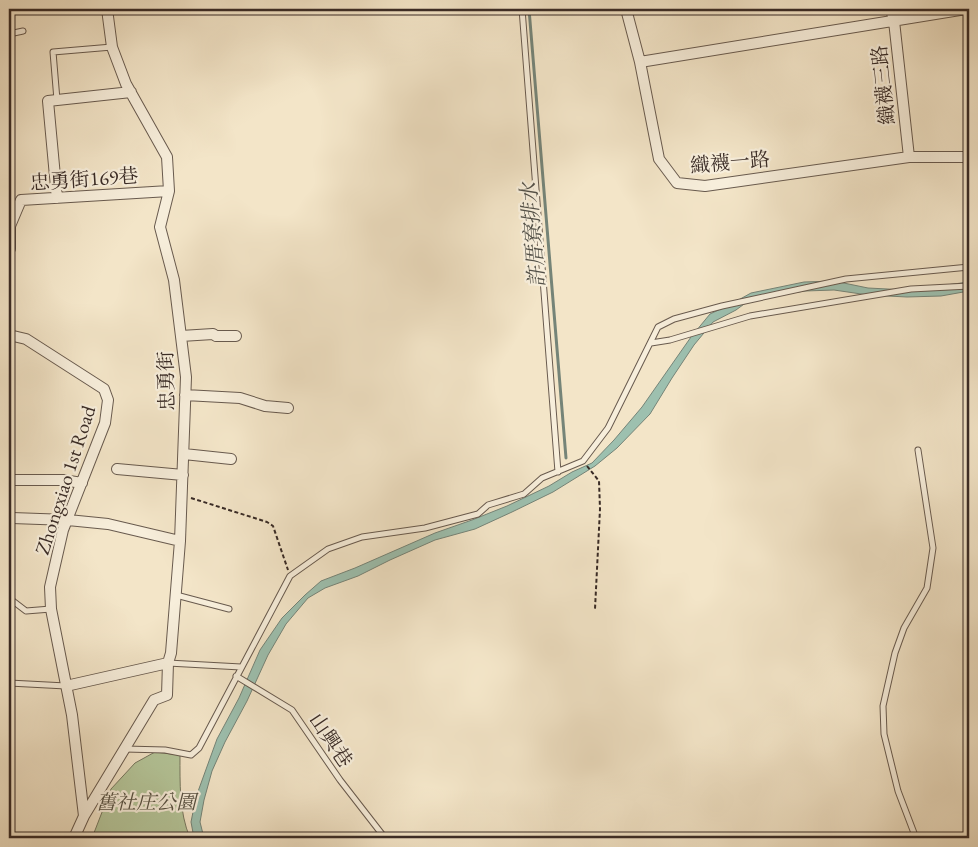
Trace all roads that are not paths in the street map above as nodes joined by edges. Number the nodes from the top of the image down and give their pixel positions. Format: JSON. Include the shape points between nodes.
{"nodes":[{"id":1,"x":107,"y":9,"type":"edge"},
{"id":2,"x":522,"y":9,"type":"edge"},
{"id":3,"x":626,"y":9,"type":"edge"},
{"id":4,"x":891,"y":9,"type":"edge"},
{"id":5,"x":966,"y":9,"type":"edge"},
{"id":6,"x":894,"y":21,"type":"junction"},
{"id":7,"x":23,"y":31,"type":"dead end"},
{"id":8,"x":9,"y":34,"type":"edge"},
{"id":9,"x":112,"y":47,"type":"junction"},
{"id":10,"x":640,"y":62,"type":"junction"},
{"id":11,"x":131,"y":92,"type":"junction"},
{"id":12,"x":52,"y":100,"type":"junction"},
{"id":13,"x":909,"y":157,"type":"junction"},
{"id":14,"x":969,"y":157,"type":"edge"},
{"id":15,"x":169,"y":190,"type":"junction"},
{"id":16,"x":57,"y":198,"type":"junction"},
{"id":17,"x":10,"y":249,"type":"dead end"},
{"id":18,"x":969,"y":267,"type":"edge"},
{"id":19,"x":969,"y":286,"type":"edge"},
{"id":20,"x":9,"y":335,"type":"edge"},
{"id":21,"x":181,"y":336,"type":"junction"},
{"id":22,"x":236,"y":336,"type":"dead end"},
{"id":23,"x":651,"y":343,"type":"junction"},
{"id":24,"x":186,"y":395,"type":"junction"},
{"id":25,"x":288,"y":408,"type":"dead end"},
{"id":26,"x":918,"y":450,"type":"dead end"},
{"id":27,"x":184,"y":454,"type":"junction"},
{"id":28,"x":231,"y":459,"type":"dead end"},
{"id":29,"x":117,"y":468,"type":"dead end"},
{"id":30,"x":558,"y":472,"type":"junction"},
{"id":31,"x":183,"y":476,"type":"junction"},
{"id":32,"x":9,"y":480,"type":"edge"},
{"id":33,"x":82,"y":483,"type":"junction"},
{"id":34,"x":12,"y":518,"type":"dead end"},
{"id":35,"x":68,"y":520,"type":"junction"},
{"id":36,"x":180,"y":541,"type":"junction"},
{"id":37,"x":176,"y":595,"type":"junction"},
{"id":38,"x":9,"y":598,"type":"edge"},
{"id":39,"x":51,"y":609,"type":"junction"},
{"id":40,"x":229,"y":609,"type":"dead end"},
{"id":41,"x":168,"y":663,"type":"junction"},
{"id":42,"x":241,"y":667,"type":"junction"},
{"id":43,"x":236,"y":676,"type":"junction"},
{"id":44,"x":9,"y":683,"type":"edge"},
{"id":45,"x":66,"y":686,"type":"junction"},
{"id":46,"x":124,"y":749,"type":"junction"},
{"id":47,"x":84,"y":816,"type":"junction"},
{"id":48,"x":74,"y":838,"type":"edge"},
{"id":49,"x":385,"y":838,"type":"edge"},
{"id":50,"x":915,"y":838,"type":"edge"}],
"edges":[{"from":1,"to":9,"type":"street","name":"忠勇街"},
{"from":2,"to":30,"type":"lane"},
{"from":3,"to":10,"type":"street","name":"織襪一路"},
{"from":4,"to":6,"type":"street","name":"織襪三路"},
{"from":5,"to":6,"type":"street"},
{"from":6,"to":10,"type":"street"},
{"from":6,"to":13,"type":"street","name":"織襪三路"},
{"from":7,"to":8,"type":"lane"},
{"from":9,"to":11,"type":"street","name":"忠勇街"},
{"from":9,"to":12,"type":"lane","via":[[53,52]]},
{"from":10,"to":13,"type":"street","name":"織襪一路","via":[[659,159],[676,183],[705,186]]},
{"from":11,"to":12,"type":"street"},
{"from":11,"to":15,"type":"street","name":"忠勇街","via":[[167,157]]},
{"from":12,"to":16,"type":"street"},
{"from":13,"to":14,"type":"street","name":"織襪一路"},
{"from":15,"to":16,"type":"street","name":"忠勇街169巷"},
{"from":15,"to":21,"type":"street","name":"忠勇街","via":[[160,227],[174,280]]},
{"from":16,"to":17,"type":"street","name":"忠勇街169巷","via":[[21,200],[10,226]]},
{"from":18,"to":23,"type":"lane","via":[[846,280],[722,306],[674,319],[658,327]]},
{"from":19,"to":23,"type":"lane","via":[[911,289],[750,316]]},
{"from":20,"to":33,"type":"street","name":"Zhongxiao 1st Road","via":[[26,339],[104,389],[108,400],[105,424]]},
{"from":21,"to":22,"type":"street"},
{"from":21,"to":24,"type":"street","name":"忠勇街"},
{"from":23,"to":30,"type":"lane","via":[[608,428],[583,461]]},
{"from":24,"to":25,"type":"street","via":[[240,398],[265,406]]},
{"from":24,"to":27,"type":"street","name":"忠勇街"},
{"from":26,"to":50,"type":"lane","via":[[932,548],[929,578],[895,653],[883,706],[884,734],[893,772]]},
{"from":27,"to":28,"type":"street"},
{"from":27,"to":31,"type":"street","name":"忠勇街"},
{"from":29,"to":31,"type":"street"},
{"from":30,"to":42,"type":"lane","via":[[542,478],[524,494],[488,504],[478,514],[425,528],[362,537],[328,549],[290,576]]},
{"from":31,"to":36,"type":"street","name":"忠勇街"},
{"from":32,"to":33,"type":"street"},
{"from":33,"to":35,"type":"street","name":"Zhongxiao 1st Road"},
{"from":34,"to":35,"type":"street"},
{"from":35,"to":36,"type":"street","via":[[108,524]]},
{"from":35,"to":39,"type":"street","name":"Zhongxiao 1st Road","via":[[50,587]]},
{"from":36,"to":37,"type":"street","name":"忠勇街"},
{"from":37,"to":40,"type":"lane"},
{"from":37,"to":41,"type":"street","name":"忠勇街"},
{"from":38,"to":39,"type":"lane","via":[[26,611]]},
{"from":39,"to":45,"type":"street","name":"Zhongxiao 1st Road"},
{"from":41,"to":42,"type":"lane"},
{"from":41,"to":45,"type":"street"},
{"from":41,"to":46,"type":"street","name":"忠勇街","via":[[166,695],[154,700]]},
{"from":42,"to":43,"type":"lane"},
{"from":43,"to":46,"type":"lane","via":[[199,748],[191,755],[165,750]]},
{"from":43,"to":49,"type":"lane","name":"山興巷","via":[[292,710]]},
{"from":44,"to":45,"type":"lane"},
{"from":45,"to":47,"type":"street","name":"Zhongxiao 1st Road"},
{"from":46,"to":47,"type":"street"},
{"from":47,"to":48,"type":"street"}]}
